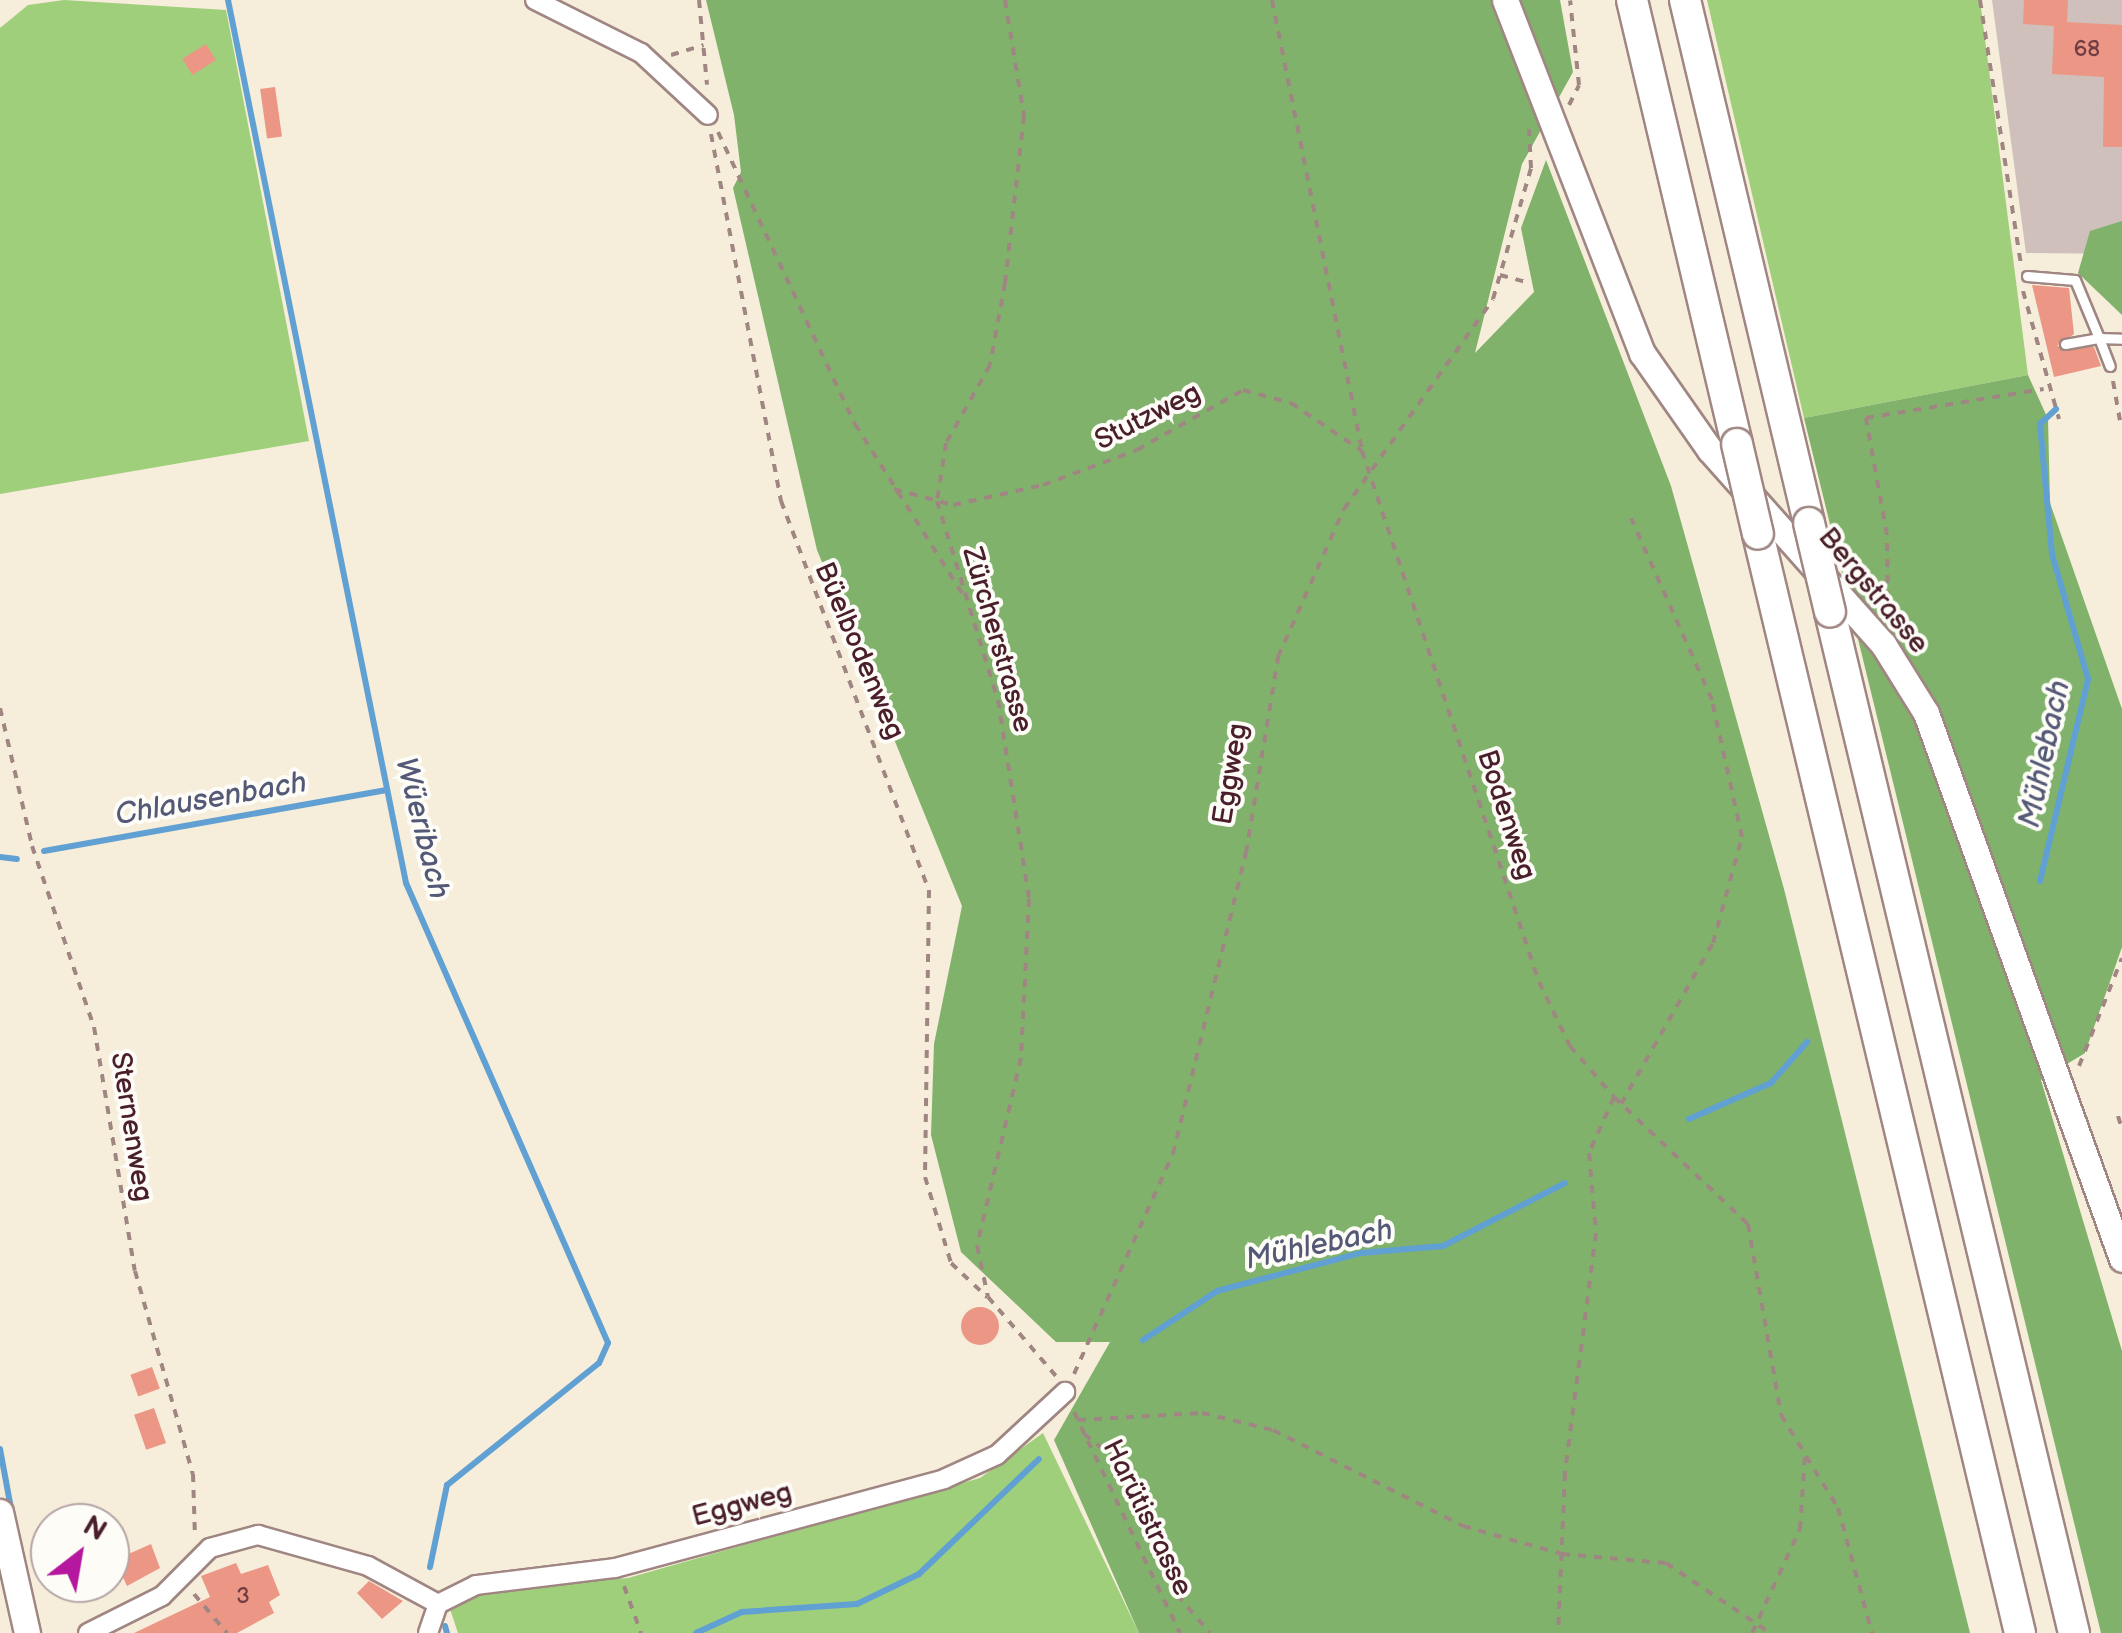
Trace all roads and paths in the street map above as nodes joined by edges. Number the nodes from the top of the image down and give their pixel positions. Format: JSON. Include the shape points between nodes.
{"nodes":[{"id":1,"x":535,"y":0,"type":"edge"},
{"id":2,"x":699,"y":0,"type":"edge"},
{"id":3,"x":1005,"y":0,"type":"edge"},
{"id":4,"x":1272,"y":0,"type":"edge"},
{"id":5,"x":1505,"y":0,"type":"edge"},
{"id":6,"x":1570,"y":0,"type":"edge"},
{"id":7,"x":1632,"y":0,"type":"edge"},
{"id":8,"x":1685,"y":0,"type":"edge"},
{"id":9,"x":1980,"y":0,"type":"edge"},
{"id":10,"x":705,"y":43,"type":"junction"},
{"id":11,"x":641,"y":53,"type":"junction"},
{"id":12,"x":708,"y":115,"type":"junction"},
{"id":13,"x":1539,"y":120,"type":"junction"},
{"id":14,"x":1500,"y":276,"type":"junction"},
{"id":15,"x":2028,"y":276,"type":"junction"},
{"id":16,"x":1528,"y":282,"type":"dead end"},
{"id":17,"x":2099,"y":338,"type":"junction"},
{"id":18,"x":2122,"y":339,"type":"edge"},
{"id":19,"x":2065,"y":344,"type":"dead end"},
{"id":20,"x":2110,"y":366,"type":"joint"},
{"id":21,"x":2044,"y":389,"type":"junction"},
{"id":22,"x":2058,"y":419,"type":"dead end"},
{"id":23,"x":2120,"y":420,"type":"edge"},
{"id":24,"x":1362,"y":451,"type":"junction"},
{"id":25,"x":1372,"y":476,"type":"junction"},
{"id":26,"x":894,"y":489,"type":"junction"},
{"id":27,"x":937,"y":501,"type":"junction"},
{"id":28,"x":1631,"y":518,"type":"dead end"},
{"id":29,"x":964,"y":597,"type":"junction"},
{"id":30,"x":1884,"y":644,"type":"junction"},
{"id":31,"x":0,"y":708,"type":"edge"},
{"id":32,"x":2122,"y":958,"type":"edge"},
{"id":33,"x":2057,"y":1077,"type":"junction"},
{"id":34,"x":1614,"y":1097,"type":"junction"},
{"id":35,"x":1620,"y":1104,"type":"junction"},
{"id":36,"x":2118,"y":1116,"type":"dead end"},
{"id":37,"x":2122,"y":1129,"type":"edge"},
{"id":38,"x":2122,"y":1259,"type":"edge"},
{"id":39,"x":988,"y":1297,"type":"junction"},
{"id":40,"x":1084,"y":1356,"type":"dead end"},
{"id":41,"x":1064,"y":1392,"type":"joint"},
{"id":42,"x":1084,"y":1434,"type":"junction"},
{"id":43,"x":1805,"y":1454,"type":"junction"},
{"id":44,"x":0,"y":1512,"type":"edge"},
{"id":45,"x":1562,"y":1554,"type":"junction"},
{"id":46,"x":199,"y":1556,"type":"junction"},
{"id":47,"x":615,"y":1568,"type":"junction"},
{"id":48,"x":178,"y":1582,"type":"junction"},
{"id":49,"x":438,"y":1604,"type":"junction"},
{"id":50,"x":1753,"y":1623,"type":"junction"},
{"id":51,"x":27,"y":1633,"type":"edge"},
{"id":52,"x":88,"y":1633,"type":"edge"},
{"id":53,"x":226,"y":1633,"type":"edge"},
{"id":54,"x":428,"y":1633,"type":"edge"},
{"id":55,"x":641,"y":1633,"type":"edge"},
{"id":56,"x":1180,"y":1633,"type":"edge"},
{"id":57,"x":1210,"y":1633,"type":"edge"},
{"id":58,"x":1558,"y":1633,"type":"edge"},
{"id":59,"x":1752,"y":1633,"type":"edge"},
{"id":60,"x":1770,"y":1633,"type":"edge"},
{"id":61,"x":1872,"y":1633,"type":"edge"},
{"id":62,"x":2020,"y":1633,"type":"edge"},
{"id":63,"x":2074,"y":1633,"type":"edge"}],
"edges":[{"from":1,"to":11,"type":"street"},
{"from":2,"to":10,"type":"path","name":"Büelbodenweg"},
{"from":3,"to":27,"type":"path","name":"Zürcherstrasse","via":[[1024,116],[1005,283],[990,365],[946,443]]},
{"from":4,"to":24,"type":"path","name":"Bodenweg"},
{"from":5,"to":13,"type":"street","name":"Bergstrasse"},
{"from":6,"to":13,"type":"path","via":[[1578,95]]},
{"from":7,"to":62,"type":"highway","bridge":true},
{"from":8,"to":63,"type":"highway","bridge":true},
{"from":9,"to":15,"type":"path"},
{"from":10,"to":11,"type":"path","via":[[685,55]]},
{"from":10,"to":12,"type":"path","name":"Büelbodenweg"},
{"from":11,"to":12,"type":"street"},
{"from":12,"to":26,"type":"path"},
{"from":12,"to":39,"type":"path","name":"Büelbodenweg","via":[[781,501],[929,890],[925,1177],[952,1262]]},
{"from":13,"to":14,"type":"path","name":"Eggweg"},
{"from":13,"to":30,"type":"street","name":"Bergstrasse","via":[[1617,299],[1672,401]]},
{"from":14,"to":16,"type":"path"},
{"from":14,"to":25,"type":"path","name":"Eggweg","via":[[1476,330]]},
{"from":15,"to":17,"type":"lane","via":[[2076,280]]},
{"from":15,"to":21,"type":"path","via":[[2022,310]]},
{"from":17,"to":18,"type":"lane"},
{"from":17,"to":19,"type":"lane"},
{"from":17,"to":20,"type":"lane"},
{"from":20,"to":23,"type":"path"},
{"from":21,"to":22,"type":"path"},
{"from":21,"to":30,"type":"path","via":[[1866,418],[1887,535]]},
{"from":24,"to":25,"type":"path","name":"Bodenweg"},
{"from":24,"to":27,"type":"path","name":"Stutzweg","via":[[1291,403],[1243,390],[1137,450],[1043,485]]},
{"from":25,"to":34,"type":"path","name":"Bodenweg","via":[[1539,982],[1570,1046]]},
{"from":25,"to":40,"type":"path","name":"Eggweg","via":[[1344,509],[1278,657],[1246,853],[1173,1154]]},
{"from":26,"to":27,"type":"path"},
{"from":26,"to":29,"type":"path"},
{"from":27,"to":29,"type":"path","name":"Zürcherstrasse"},
{"from":28,"to":35,"type":"path","via":[[1712,700],[1742,837],[1713,944]]},
{"from":29,"to":39,"type":"path","name":"Zürcherstrasse","via":[[998,700],[1029,898],[1022,1058],[978,1221]]},
{"from":30,"to":33,"type":"street","name":"Bergstrasse","via":[[1945,753]]},
{"from":31,"to":46,"type":"path","name":"Sternenweg","via":[[32,846],[94,1027],[135,1271],[193,1474]]},
{"from":32,"to":33,"type":"path","via":[[2090,1050]]},
{"from":33,"to":38,"type":"street","name":"Bergstrasse"},
{"from":34,"to":35,"type":"path","name":"Bodenweg"},
{"from":34,"to":45,"type":"path","via":[[1588,1154],[1596,1232]]},
{"from":35,"to":43,"type":"path","name":"Bodenweg","via":[[1748,1224],[1782,1415]]},
{"from":36,"to":37,"type":"path"},
{"from":39,"to":41,"type":"path"},
{"from":41,"to":47,"type":"street","name":"Eggweg","via":[[1026,1432],[972,1468]]},
{"from":42,"to":45,"type":"path","name":"Harütistrasse","via":[[1078,1420],[1202,1413],[1272,1430],[1462,1526]]},
{"from":42,"to":56,"type":"path","name":"Harütistrasse"},
{"from":42,"to":57,"type":"path","via":[[1116,1458],[1147,1523],[1169,1541],[1177,1596]]},
{"from":43,"to":50,"type":"path","via":[[1800,1529]]},
{"from":43,"to":61,"type":"path","name":"Bodenweg","via":[[1838,1508]]},
{"from":44,"to":51,"type":"street"},
{"from":45,"to":50,"type":"path","via":[[1666,1563]]},
{"from":45,"to":58,"type":"path"},
{"from":46,"to":48,"type":"street"},
{"from":46,"to":49,"type":"street","via":[[258,1535],[368,1566]]},
{"from":47,"to":49,"type":"street","name":"Eggweg","via":[[476,1585]]},
{"from":47,"to":55,"type":"path"},
{"from":48,"to":52,"type":"street"},
{"from":48,"to":53,"type":"path"},
{"from":49,"to":54,"type":"street"},
{"from":50,"to":59,"type":"path"},
{"from":50,"to":60,"type":"path"}]}
